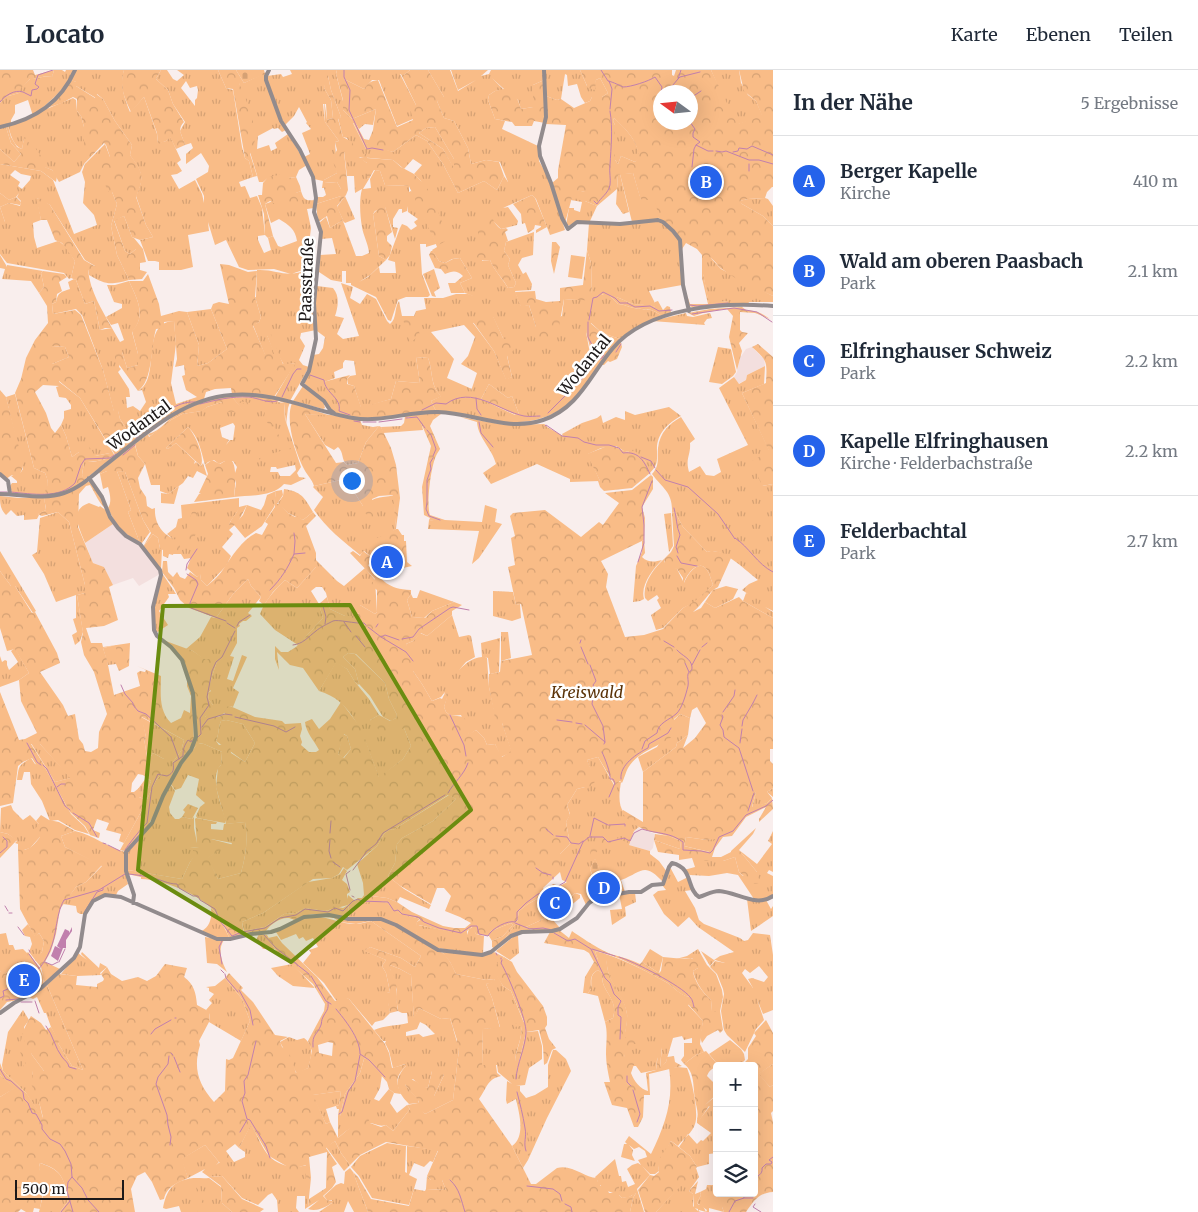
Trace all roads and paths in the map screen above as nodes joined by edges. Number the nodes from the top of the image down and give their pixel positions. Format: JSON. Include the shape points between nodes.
{"nodes":[{"id":1,"x":75,"y":70,"type":"edge"},
{"id":2,"x":269,"y":70,"type":"edge"},
{"id":3,"x":544,"y":70,"type":"edge"},
{"id":4,"x":0,"y":127,"type":"edge"},
{"id":5,"x":773,"y":306,"type":"edge"},
{"id":6,"x":687,"y":307,"type":"junction"},
{"id":7,"x":302,"y":384,"type":"joint"},
{"id":8,"x":327,"y":409,"type":"junction"},
{"id":9,"x":0,"y":474,"type":"edge"},
{"id":10,"x":89,"y":478,"type":"junction"},
{"id":11,"x":0,"y":494,"type":"edge"},
{"id":12,"x":10,"y":494,"type":"junction"},
{"id":13,"x":773,"y":896,"type":"edge"},
{"id":14,"x":133,"y":902,"type":"junction"},
{"id":15,"x":0,"y":1013,"type":"edge"}],
"edges":[{"from":1,"to":4,"type":"street","via":[[67,85],[43,110],[28,119]]},
{"from":2,"to":7,"type":"street","name":"Paasstraße","via":[[266,80],[277,112],[313,177],[314,212],[321,232],[314,303],[316,339],[309,371]]},
{"from":3,"to":6,"type":"street","via":[[546,117],[539,146],[540,156],[568,229],[577,222],[663,222],[680,240]]},
{"from":5,"to":6,"type":"street","name":"Wodantal","via":[[696,310]]},
{"from":6,"to":8,"type":"street","name":"Wodantal","via":[[627,334],[613,348],[576,400],[541,420],[501,424],[436,412],[369,420],[336,414]]},
{"from":7,"to":8,"type":"street","name":"Wodantal"},
{"from":8,"to":10,"type":"street","name":"Wodantal","via":[[262,395],[231,395],[205,400],[169,417]]},
{"from":9,"to":12,"type":"street","via":[[8,481]]},
{"from":10,"to":12,"type":"street","name":"Wodantal","via":[[57,495]]},
{"from":10,"to":14,"type":"street","via":[[118,528],[140,544],[160,570],[153,607],[154,630],[178,655],[192,693],[196,728],[194,746],[179,766],[153,821],[126,854],[126,871],[135,896]]},
{"from":11,"to":12,"type":"street"},
{"from":13,"to":14,"type":"street","via":[[755,900],[718,891],[699,897],[693,892],[688,874],[672,863],[663,884],[652,885],[641,892],[596,898],[577,918],[560,929],[516,934],[482,955],[438,950],[381,919],[329,915],[304,917],[271,932],[217,939]]},
{"from":14,"to":15,"type":"street","via":[[111,895],[93,901],[86,912],[80,947],[74,958],[40,989]]}]}
